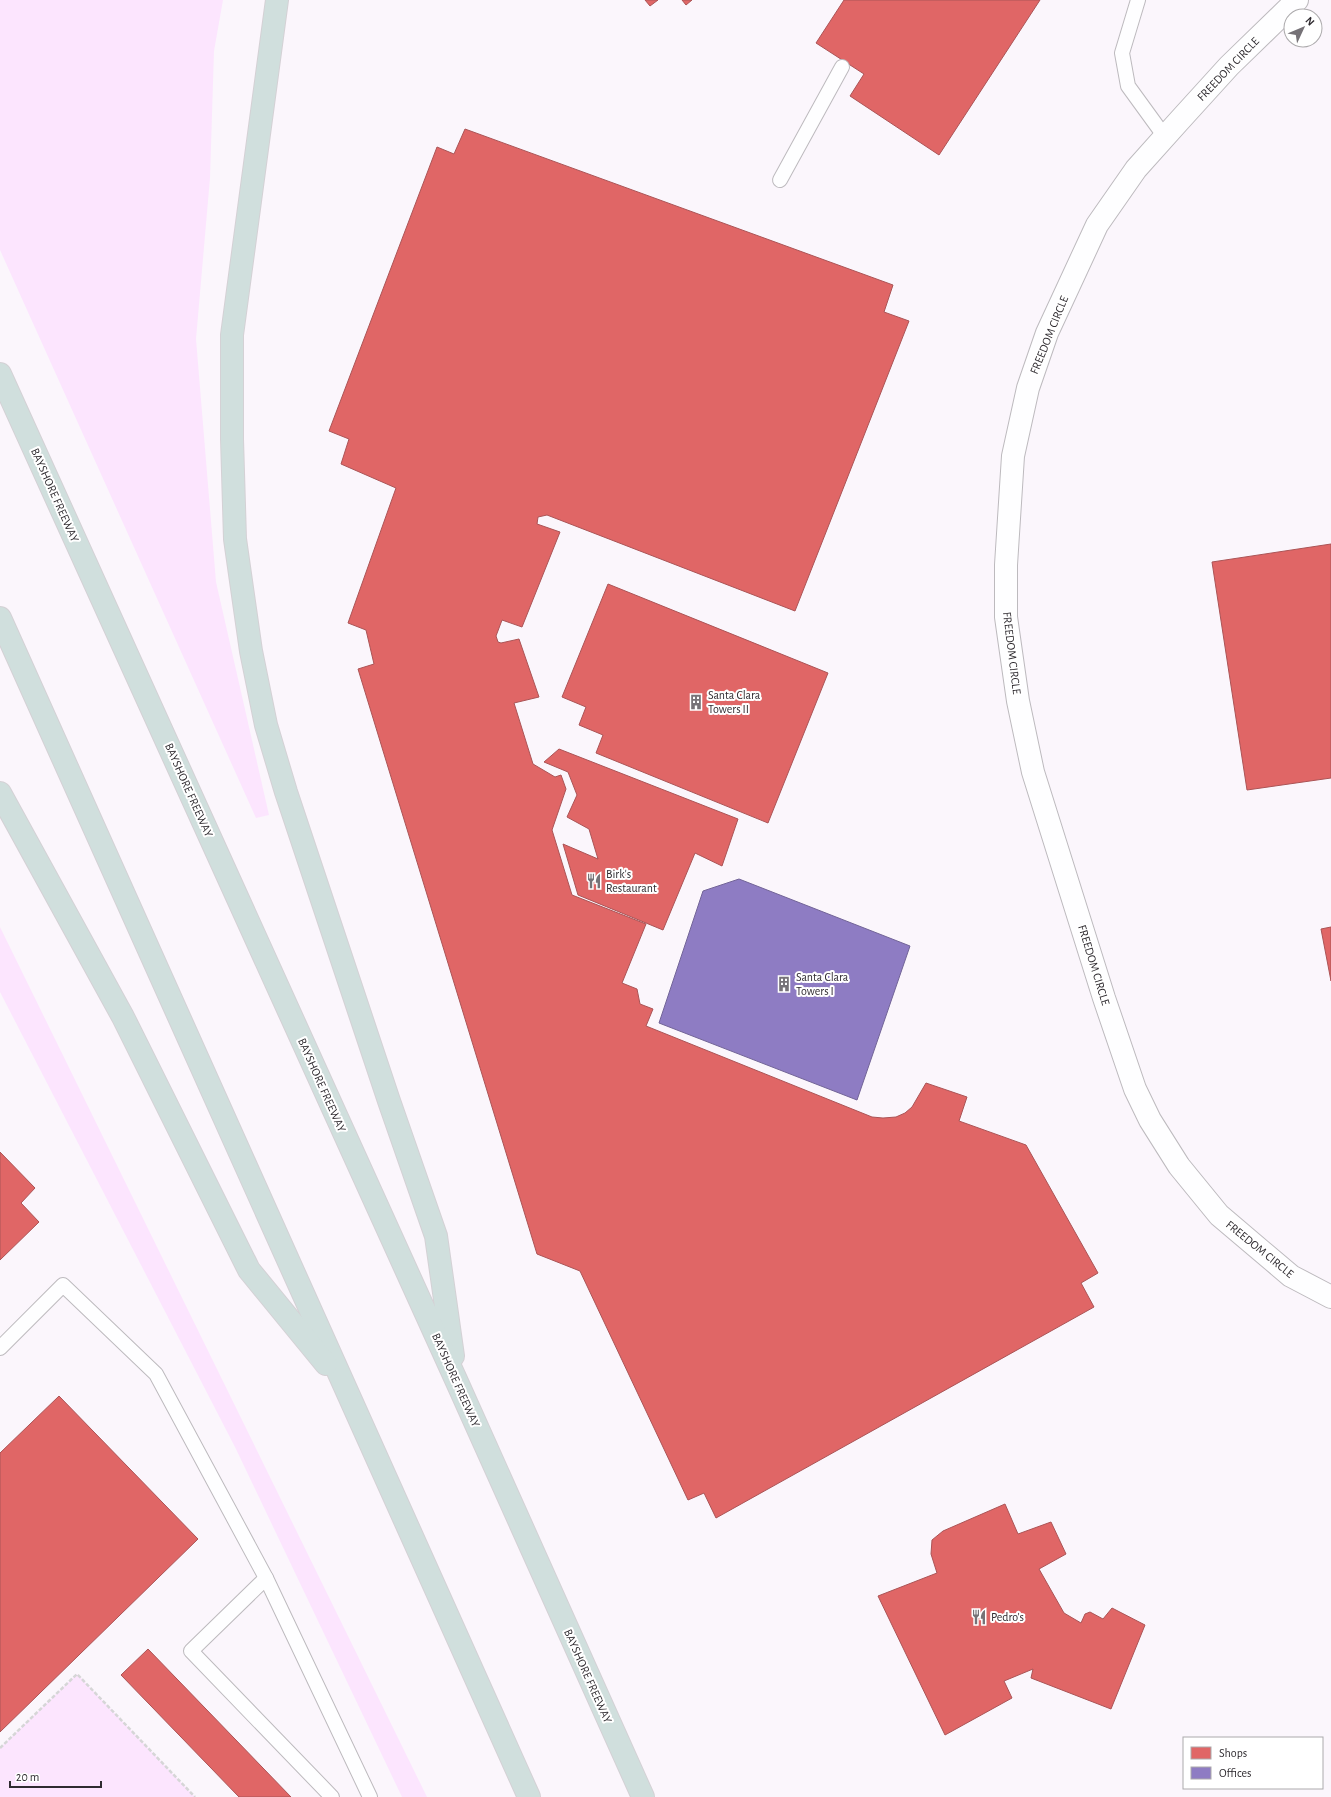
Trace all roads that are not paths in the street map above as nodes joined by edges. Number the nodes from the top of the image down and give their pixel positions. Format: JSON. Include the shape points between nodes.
{"nodes":[{"id":1,"x":277,"y":0,"type":"edge"},
{"id":2,"x":1138,"y":0,"type":"edge"},
{"id":3,"x":1297,"y":0,"type":"edge"},
{"id":4,"x":842,"y":67,"type":"dead end"},
{"id":5,"x":1165,"y":137,"type":"junction"},
{"id":6,"x":780,"y":180,"type":"dead end"},
{"id":7,"x":0,"y":374,"type":"edge"},
{"id":8,"x":0,"y":618,"type":"edge"},
{"id":9,"x":0,"y":793,"type":"edge"},
{"id":10,"x":1331,"y":1297,"type":"edge"},
{"id":11,"x":0,"y":1348,"type":"edge"},
{"id":12,"x":457,"y":1382,"type":"junction"},
{"id":13,"x":345,"y":1386,"type":"junction"},
{"id":14,"x":266,"y":1578,"type":"junction"},
{"id":15,"x":332,"y":1797,"type":"edge"},
{"id":16,"x":370,"y":1797,"type":"edge"},
{"id":17,"x":529,"y":1797,"type":"edge"},
{"id":18,"x":643,"y":1797,"type":"edge"}],
"edges":[{"from":1,"to":12,"type":"highway","via":[[232,335],[232,439],[236,539],[251,651],[266,725],[436,1236]]},
{"from":2,"to":5,"type":"lane","via":[[1122,53],[1126,79],[1128,86]]},
{"from":3,"to":5,"type":"street","name":"FREEDOM CIRCLE","via":[[1229,66]]},
{"from":4,"to":6,"type":"lane"},
{"from":5,"to":10,"type":"street","name":"FREEDOM CIRCLE","via":[[1136,169],[1097,225],[1047,333],[1028,388],[1013,456],[1006,565],[1007,624],[1018,701],[1033,772],[1104,998],[1135,1089],[1150,1120],[1179,1166],[1219,1215],[1291,1276]]},
{"from":7,"to":12,"type":"highway","name":"BAYSHORE FREEWAY"},
{"from":8,"to":13,"type":"highway"},
{"from":9,"to":13,"type":"highway","via":[[123,1016],[249,1270]]},
{"from":11,"to":14,"type":"lane","via":[[63,1285],[156,1374]]},
{"from":12,"to":18,"type":"highway","name":"BAYSHORE FREEWAY"},
{"from":13,"to":17,"type":"highway"},
{"from":14,"to":15,"type":"lane","via":[[192,1651]]},
{"from":14,"to":16,"type":"lane"}]}
